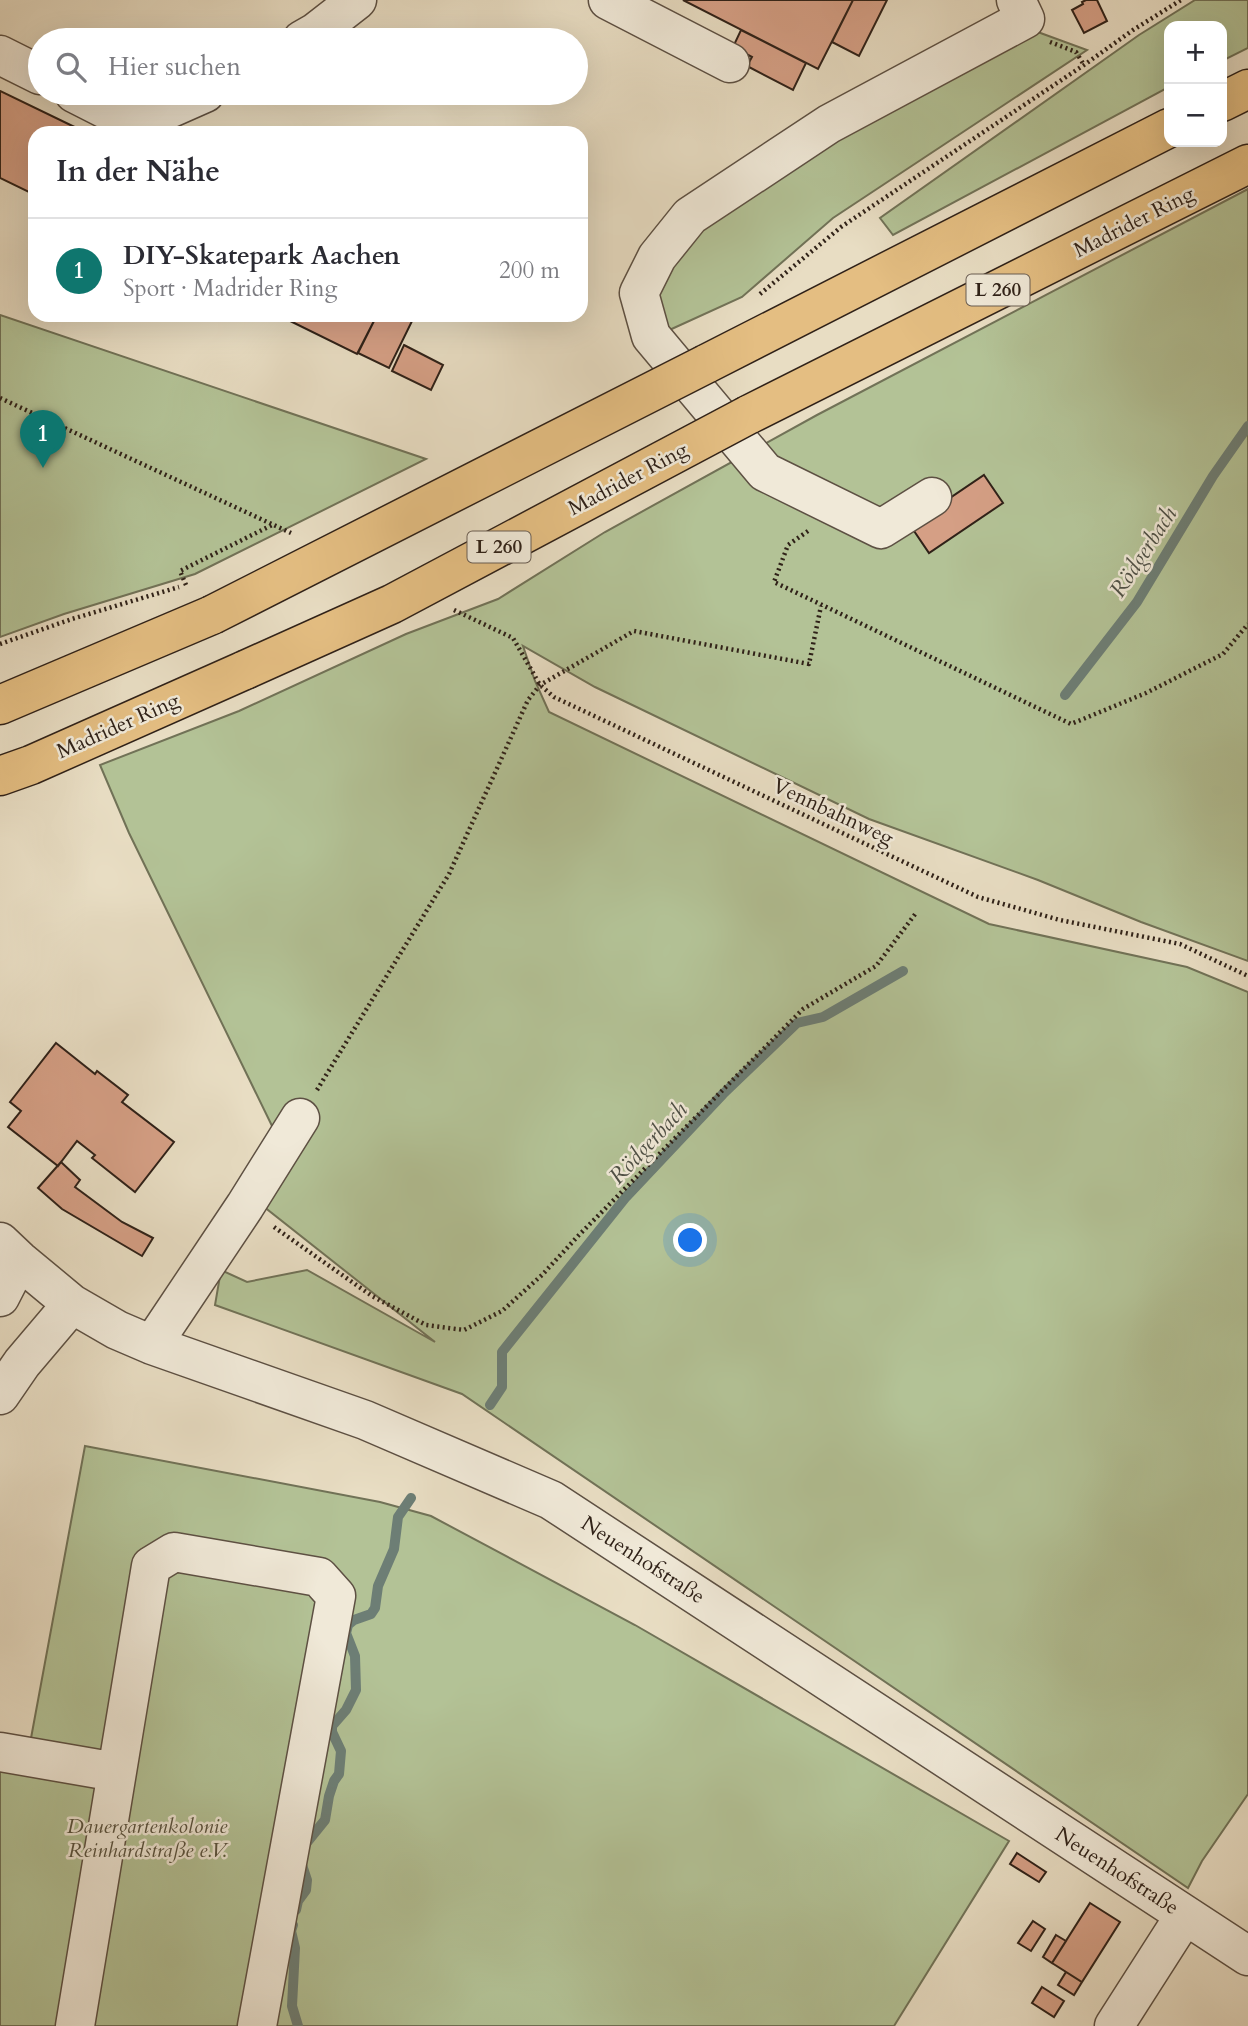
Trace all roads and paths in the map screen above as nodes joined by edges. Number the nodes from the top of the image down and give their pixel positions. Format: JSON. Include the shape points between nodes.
{"nodes":[{"id":1,"x":357,"y":0,"type":"edge"},
{"id":2,"x":608,"y":0,"type":"edge"},
{"id":3,"x":1016,"y":0,"type":"edge"},
{"id":4,"x":1181,"y":0,"type":"edge"},
{"id":5,"x":321,"y":28,"type":"edge"},
{"id":6,"x":1046,"y":41,"type":"dead end"},
{"id":7,"x":0,"y":55,"type":"edge"},
{"id":8,"x":730,"y":63,"type":"dead end"},
{"id":9,"x":1084,"y":65,"type":"junction"},
{"id":10,"x":28,"y":69,"type":"edge"},
{"id":11,"x":1248,"y":89,"type":"edge"},
{"id":12,"x":1227,"y":100,"type":"edge"},
{"id":13,"x":98,"y":105,"type":"edge"},
{"id":14,"x":178,"y":105,"type":"edge"},
{"id":15,"x":1164,"y":131,"type":"edge"},
{"id":16,"x":1248,"y":164,"type":"edge"},
{"id":17,"x":759,"y":295,"type":"dead end"},
{"id":18,"x":0,"y":398,"type":"edge"},
{"id":19,"x":932,"y":497,"type":"dead end"},
{"id":20,"x":222,"y":501,"type":"dead end"},
{"id":21,"x":273,"y":525,"type":"dead end"},
{"id":22,"x":814,"y":528,"type":"dead end"},
{"id":23,"x":821,"y":607,"type":"junction"},
{"id":24,"x":1248,"y":624,"type":"edge"},
{"id":25,"x":513,"y":638,"type":"dead end"},
{"id":26,"x":0,"y":644,"type":"edge"},
{"id":27,"x":540,"y":685,"type":"junction"},
{"id":28,"x":0,"y":705,"type":"edge"},
{"id":29,"x":0,"y":776,"type":"edge"},
{"id":30,"x":916,"y":913,"type":"dead end"},
{"id":31,"x":1248,"y":976,"type":"edge"},
{"id":32,"x":300,"y":1118,"type":"joint"},
{"id":33,"x":245,"y":1206,"type":"junction"},
{"id":34,"x":10,"y":1251,"type":"edge"},
{"id":35,"x":0,"y":1297,"type":"edge"},
{"id":36,"x":72,"y":1304,"type":"junction"},
{"id":37,"x":152,"y":1345,"type":"junction"},
{"id":38,"x":0,"y":1395,"type":"edge"},
{"id":39,"x":0,"y":1752,"type":"edge"},
{"id":40,"x":116,"y":1772,"type":"junction"},
{"id":41,"x":1185,"y":1915,"type":"junction"},
{"id":42,"x":1248,"y":1956,"type":"edge"},
{"id":43,"x":75,"y":2026,"type":"edge"},
{"id":44,"x":257,"y":2026,"type":"edge"},
{"id":45,"x":1114,"y":2026,"type":"edge"}],
"edges":[{"from":1,"to":5,"type":"street"},
{"from":2,"to":8,"type":"street"},
{"from":3,"to":19,"type":"street","via":[[1025,19],[829,124],[690,216],[657,257],[639,292],[651,336],[765,472],[881,529]]},
{"from":4,"to":9,"type":"path"},
{"from":6,"to":9,"type":"path","via":[[1076,52]]},
{"from":7,"to":10,"type":"street"},
{"from":9,"to":17,"type":"path","via":[[841,227]]},
{"from":11,"to":12,"type":"main road"},
{"from":13,"to":14,"type":"street","via":[[135,124]]},
{"from":15,"to":28,"type":"main road","bridge":true,"via":[[212,615]]},
{"from":16,"to":29,"type":"main road","name":"Madrider Ring","number":"L 260","bridge":true,"via":[[748,415],[392,604]]},
{"from":18,"to":20,"type":"path"},
{"from":21,"to":26,"type":"path","via":[[180,571],[189,584]]},
{"from":22,"to":23,"type":"path","via":[[788,545],[774,582]]},
{"from":23,"to":24,"type":"path","via":[[1071,724],[1223,654]]},
{"from":23,"to":27,"type":"path","via":[[808,664],[634,631]]},
{"from":25,"to":27,"type":"path","name":"Vennbahnweg"},
{"from":27,"to":31,"type":"path","name":"Vennbahnweg","via":[[554,697],[978,897],[1060,920],[1180,944]]},
{"from":27,"to":32,"type":"path","via":[[528,700],[449,874]]},
{"from":30,"to":33,"type":"path","via":[[876,966],[803,1009],[542,1275],[502,1311],[464,1330],[426,1325],[372,1296]]},
{"from":32,"to":33,"type":"street"},
{"from":33,"to":37,"type":"street"},
{"from":34,"to":35,"type":"street"},
{"from":34,"to":36,"type":"street","name":"Neuenhofstraße"},
{"from":36,"to":37,"type":"street","name":"Neuenhofstraße"},
{"from":36,"to":38,"type":"street"},
{"from":37,"to":41,"type":"street","name":"Neuenhofstraße","via":[[365,1420],[551,1500]]},
{"from":39,"to":40,"type":"street"},
{"from":40,"to":43,"type":"street"},
{"from":40,"to":44,"type":"street","via":[[151,1566],[174,1552],[187,1554],[319,1577],[336,1596]]},
{"from":41,"to":42,"type":"street","name":"Neuenhofstraße"},
{"from":41,"to":45,"type":"street"}]}
